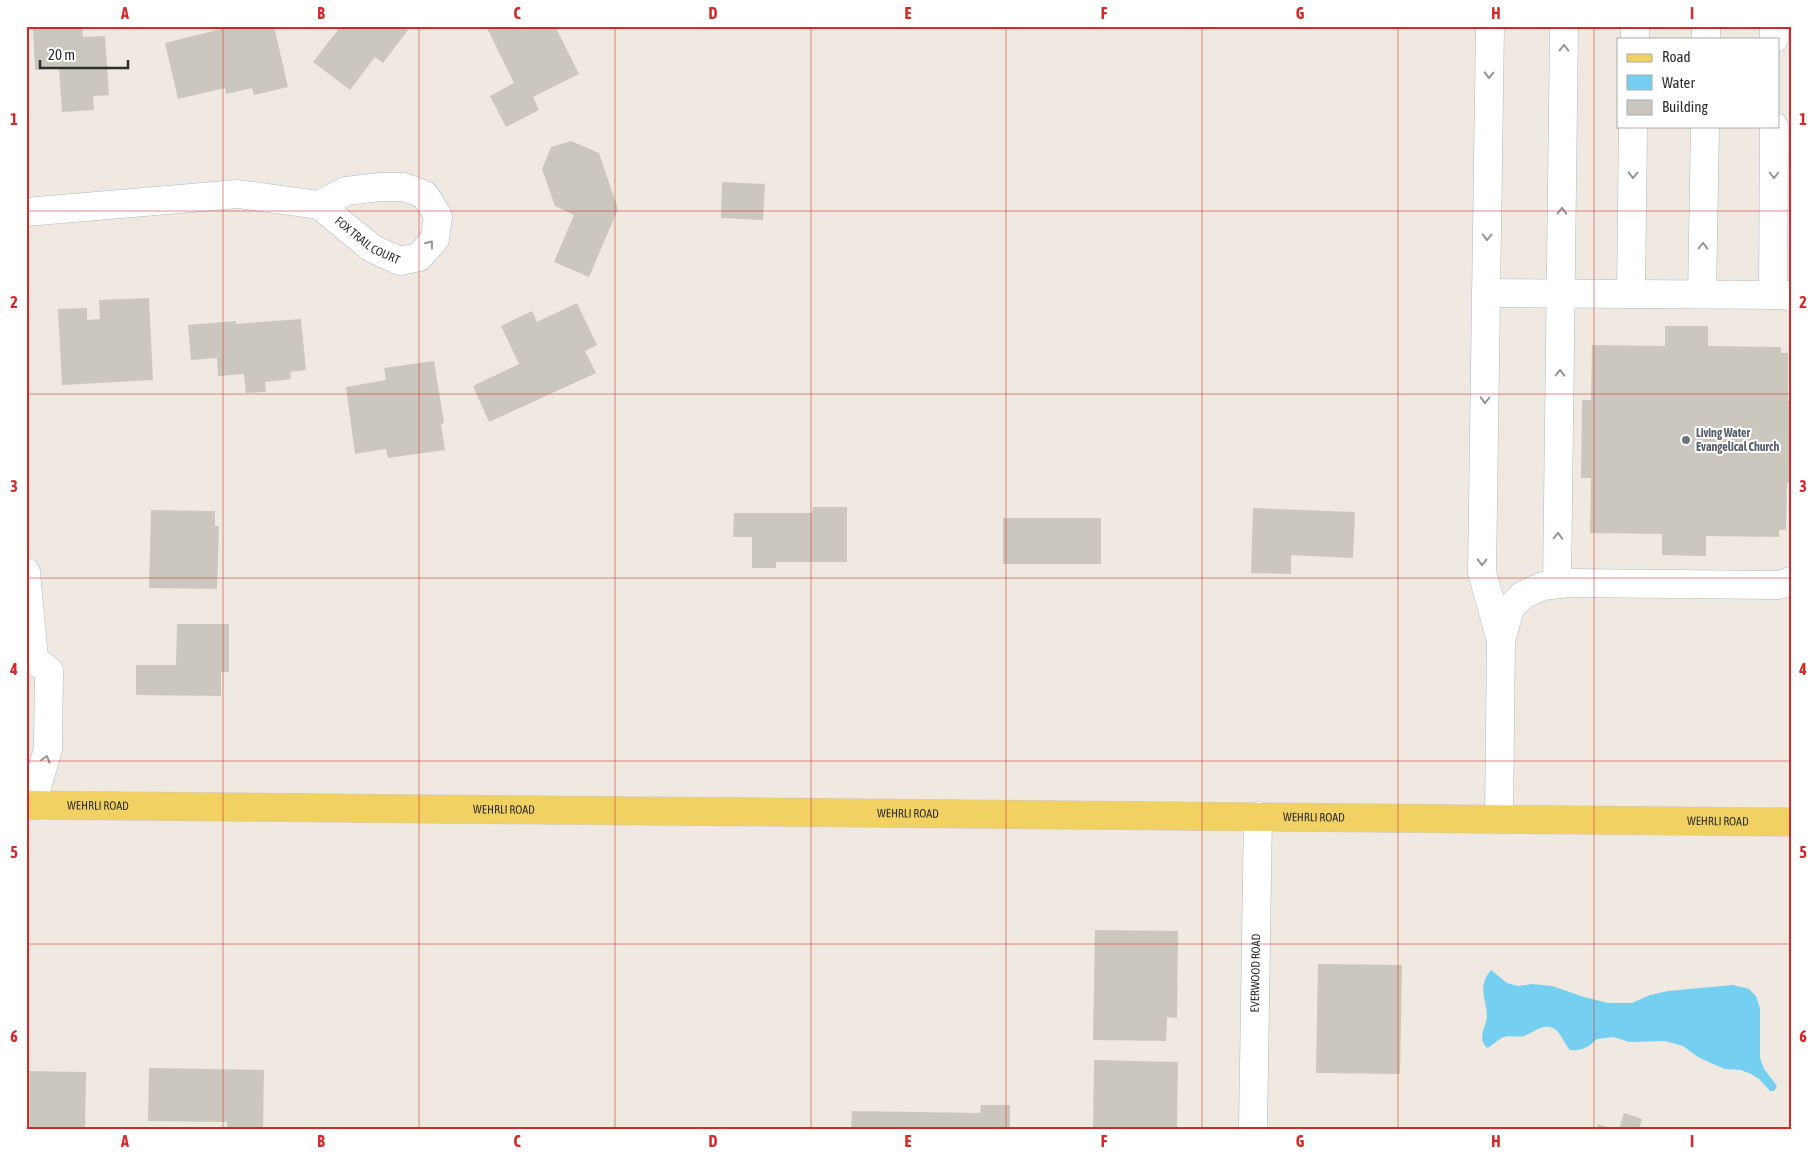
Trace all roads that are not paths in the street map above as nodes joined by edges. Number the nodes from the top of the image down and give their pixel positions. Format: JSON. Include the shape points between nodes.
{"nodes":[{"id":1,"x":1490,"y":26,"type":"edge"},
{"id":2,"x":1564,"y":26,"type":"edge"},
{"id":3,"x":1633,"y":128,"type":"edge"},
{"id":4,"x":1705,"y":128,"type":"edge"},
{"id":5,"x":1774,"y":128,"type":"edge"},
{"id":6,"x":319,"y":205,"type":"dead end"},
{"id":7,"x":26,"y":212,"type":"edge"},
{"id":8,"x":1486,"y":293,"type":"junction"},
{"id":9,"x":1561,"y":293,"type":"junction"},
{"id":10,"x":1631,"y":294,"type":"junction"},
{"id":11,"x":1702,"y":294,"type":"junction"},
{"id":12,"x":1782,"y":296,"type":"edge"},
{"id":13,"x":26,"y":572,"type":"edge"},
{"id":14,"x":1791,"y":581,"type":"edge"},
{"id":15,"x":1557,"y":584,"type":"junction"},
{"id":16,"x":1501,"y":641,"type":"junction"},
{"id":17,"x":30,"y":663,"type":"edge"},
{"id":18,"x":28,"y":800,"type":"edge"},
{"id":19,"x":1258,"y":816,"type":"junction"},
{"id":20,"x":1499,"y":819,"type":"junction"},
{"id":21,"x":1791,"y":822,"type":"edge"},
{"id":22,"x":1252,"y":1129,"type":"edge"}],
"edges":[{"from":1,"to":8,"type":"street","one_way":true},
{"from":9,"to":2,"type":"street","one_way":true},
{"from":3,"to":10,"type":"street","one_way":true},
{"from":11,"to":4,"type":"street","one_way":true},
{"from":5,"to":12,"type":"street","one_way":true},
{"from":6,"to":7,"type":"street","via":[[238,194]]},
{"from":8,"to":9,"type":"street"},
{"from":8,"to":16,"type":"street","one_way":true,"via":[[1482,572]]},
{"from":9,"to":10,"type":"street"},
{"from":15,"to":9,"type":"street","one_way":true},
{"from":10,"to":11,"type":"street"},
{"from":11,"to":12,"type":"street"},
{"from":13,"to":17,"type":"street"},
{"from":14,"to":15,"type":"street","via":[[1779,584]]},
{"from":15,"to":16,"type":"street","via":[[1523,595],[1510,608]]},
{"from":16,"to":20,"type":"street"},
{"from":18,"to":17,"type":"street","one_way":true,"via":[[48,749],[48,671]]},
{"from":18,"to":19,"type":"main road","name":"WEHRLI ROAD"},
{"from":19,"to":20,"type":"main road","name":"WEHRLI ROAD"},
{"from":19,"to":22,"type":"street","name":"EVERWOOD ROAD"},
{"from":20,"to":21,"type":"main road","name":"WEHRLI ROAD"}]}
